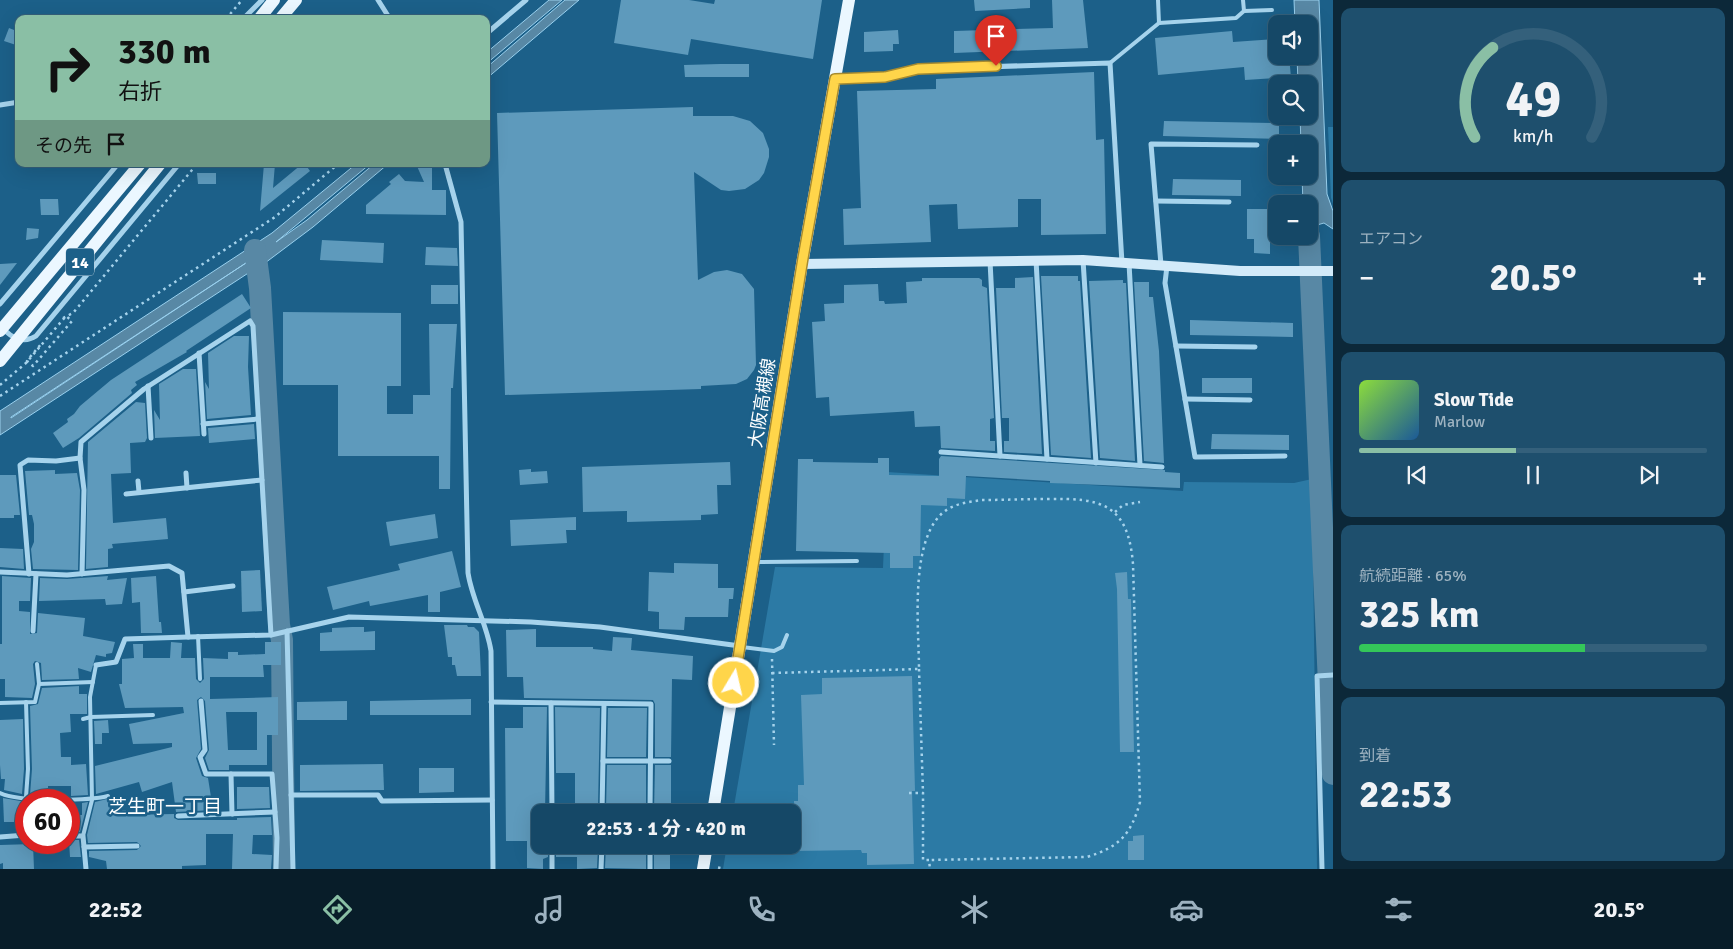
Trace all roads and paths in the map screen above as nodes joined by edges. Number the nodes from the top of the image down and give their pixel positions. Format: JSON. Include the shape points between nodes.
{"nodes":[{"id":1,"x":242,"y":0,"type":"edge"},
{"id":2,"x":262,"y":0,"type":"edge"},
{"id":3,"x":274,"y":0,"type":"edge"},
{"id":4,"x":296,"y":0,"type":"edge"},
{"id":5,"x":378,"y":0,"type":"edge"},
{"id":6,"x":526,"y":0,"type":"edge"},
{"id":7,"x":849,"y":0,"type":"edge"},
{"id":8,"x":1158,"y":0,"type":"edge"},
{"id":9,"x":1243,"y":0,"type":"edge"},
{"id":10,"x":1272,"y":10,"type":"dead end"},
{"id":11,"x":1244,"y":11,"type":"junction"},
{"id":12,"x":229,"y":15,"type":"edge"},
{"id":13,"x":247,"y":15,"type":"edge"},
{"id":14,"x":261,"y":15,"type":"edge"},
{"id":15,"x":283,"y":15,"type":"edge"},
{"id":16,"x":290,"y":15,"type":"edge"},
{"id":17,"x":387,"y":15,"type":"edge"},
{"id":18,"x":1159,"y":23,"type":"junction"},
{"id":19,"x":490,"y":31,"type":"edge"},
{"id":20,"x":1110,"y":63,"type":"junction"},
{"id":21,"x":835,"y":79,"type":"junction"},
{"id":22,"x":15,"y":103,"type":"edge"},
{"id":23,"x":0,"y":105,"type":"edge"},
{"id":24,"x":1257,"y":145,"type":"dead end"},
{"id":25,"x":115,"y":167,"type":"edge"},
{"id":26,"x":138,"y":167,"type":"edge"},
{"id":27,"x":158,"y":167,"type":"edge"},
{"id":28,"x":177,"y":167,"type":"edge"},
{"id":29,"x":195,"y":167,"type":"edge"},
{"id":30,"x":334,"y":167,"type":"edge"},
{"id":31,"x":446,"y":167,"type":"edge"},
{"id":32,"x":1156,"y":201,"type":"junction"},
{"id":33,"x":1229,"y":202,"type":"dead end"},
{"id":34,"x":990,"y":260,"type":"junction"},
{"id":35,"x":1036,"y":260,"type":"junction"},
{"id":36,"x":1083,"y":260,"type":"junction"},
{"id":37,"x":1126,"y":263,"type":"junction"},
{"id":38,"x":802,"y":264,"type":"junction"},
{"id":39,"x":1164,"y":266,"type":"junction"},
{"id":40,"x":1333,"y":271,"type":"edge"},
{"id":41,"x":0,"y":304,"type":"edge"},
{"id":42,"x":0,"y":325,"type":"edge"},
{"id":43,"x":4,"y":332,"type":"edge"},
{"id":44,"x":0,"y":337,"type":"edge"},
{"id":45,"x":1176,"y":346,"type":"junction"},
{"id":46,"x":1255,"y":347,"type":"dead end"},
{"id":47,"x":199,"y":353,"type":"junction"},
{"id":48,"x":0,"y":361,"type":"edge"},
{"id":49,"x":27,"y":361,"type":"edge"},
{"id":50,"x":27,"y":361,"type":"edge"},
{"id":51,"x":27,"y":361,"type":"edge"},
{"id":52,"x":27,"y":361,"type":"edge"},
{"id":53,"x":0,"y":385,"type":"edge"},
{"id":54,"x":148,"y":386,"type":"junction"},
{"id":55,"x":0,"y":396,"type":"edge"},
{"id":56,"x":1185,"y":399,"type":"junction"},
{"id":57,"x":1250,"y":400,"type":"dead end"},
{"id":58,"x":258,"y":419,"type":"junction"},
{"id":59,"x":203,"y":424,"type":"junction"},
{"id":60,"x":204,"y":434,"type":"dead end"},
{"id":61,"x":151,"y":438,"type":"dead end"},
{"id":62,"x":941,"y":452,"type":"dead end"},
{"id":63,"x":1000,"y":456,"type":"junction"},
{"id":64,"x":1285,"y":456,"type":"dead end"},
{"id":65,"x":80,"y":458,"type":"junction"},
{"id":66,"x":1047,"y":459,"type":"junction"},
{"id":67,"x":1096,"y":462,"type":"junction"},
{"id":68,"x":1140,"y":465,"type":"junction"},
{"id":69,"x":1162,"y":467,"type":"dead end"},
{"id":70,"x":186,"y":473,"type":"dead end"},
{"id":71,"x":262,"y":480,"type":"junction"},
{"id":72,"x":138,"y":481,"type":"dead end"},
{"id":73,"x":187,"y":488,"type":"junction"},
{"id":74,"x":139,"y":492,"type":"junction"},
{"id":75,"x":126,"y":494,"type":"dead end"},
{"id":76,"x":1140,"y":502,"type":"dead end"},
{"id":77,"x":1115,"y":512,"type":"junction"},
{"id":78,"x":857,"y":561,"type":"dead end"},
{"id":79,"x":754,"y":562,"type":"junction"},
{"id":80,"x":0,"y":572,"type":"edge"},
{"id":81,"x":29,"y":574,"type":"junction"},
{"id":82,"x":36,"y":574,"type":"junction"},
{"id":83,"x":82,"y":574,"type":"junction"},
{"id":84,"x":233,"y":586,"type":"dead end"},
{"id":85,"x":184,"y":592,"type":"junction"},
{"id":86,"x":483,"y":621,"type":"junction"},
{"id":87,"x":33,"y":631,"type":"dead end"},
{"id":88,"x":288,"y":631,"type":"junction"},
{"id":89,"x":271,"y":635,"type":"junction"},
{"id":90,"x":787,"y":635,"type":"dead end"},
{"id":91,"x":188,"y":636,"type":"junction"},
{"id":92,"x":198,"y":636,"type":"junction"},
{"id":93,"x":740,"y":646,"type":"junction"},
{"id":94,"x":772,"y":654,"type":"dead end"},
{"id":95,"x":37,"y":664,"type":"dead end"},
{"id":96,"x":96,"y":666,"type":"joint"},
{"id":97,"x":919,"y":669,"type":"junction"},
{"id":98,"x":772,"y":673,"type":"junction"},
{"id":99,"x":1333,"y":675,"type":"edge"},
{"id":100,"x":200,"y":680,"type":"dead end"},
{"id":101,"x":93,"y":682,"type":"junction"},
{"id":102,"x":38,"y":684,"type":"junction"},
{"id":103,"x":201,"y":701,"type":"dead end"},
{"id":104,"x":26,"y":702,"type":"junction"},
{"id":105,"x":491,"y":702,"type":"junction"},
{"id":106,"x":0,"y":703,"type":"edge"},
{"id":107,"x":551,"y":703,"type":"junction"},
{"id":108,"x":604,"y":704,"type":"junction"},
{"id":109,"x":153,"y":715,"type":"dead end"},
{"id":110,"x":91,"y":716,"type":"junction"},
{"id":111,"x":83,"y":719,"type":"dead end"},
{"id":112,"x":774,"y":745,"type":"dead end"},
{"id":113,"x":603,"y":761,"type":"junction"},
{"id":114,"x":650,"y":762,"type":"junction"},
{"id":115,"x":669,"y":762,"type":"dead end"},
{"id":116,"x":231,"y":774,"type":"junction"},
{"id":117,"x":27,"y":789,"type":"edge"},
{"id":118,"x":909,"y":793,"type":"dead end"},
{"id":119,"x":923,"y":793,"type":"junction"},
{"id":120,"x":0,"y":794,"type":"edge"},
{"id":121,"x":291,"y":795,"type":"junction"},
{"id":122,"x":15,"y":796,"type":"edge"},
{"id":123,"x":108,"y":796,"type":"dead end"},
{"id":124,"x":80,"y":799,"type":"edge"},
{"id":125,"x":92,"y":800,"type":"junction"},
{"id":126,"x":492,"y":800,"type":"junction"},
{"id":127,"x":552,"y":804,"type":"edge"},
{"id":128,"x":602,"y":804,"type":"edge"},
{"id":129,"x":650,"y":804,"type":"edge"},
{"id":130,"x":713,"y":804,"type":"edge"},
{"id":131,"x":274,"y":812,"type":"junction"},
{"id":132,"x":232,"y":814,"type":"junction"},
{"id":133,"x":178,"y":816,"type":"dead end"},
{"id":134,"x":15,"y":836,"type":"edge"},
{"id":135,"x":83,"y":836,"type":"joint"},
{"id":136,"x":0,"y":837,"type":"edge"},
{"id":137,"x":137,"y":846,"type":"dead end"},
{"id":138,"x":84,"y":847,"type":"junction"},
{"id":139,"x":552,"y":854,"type":"edge"},
{"id":140,"x":602,"y":854,"type":"edge"},
{"id":141,"x":650,"y":854,"type":"edge"},
{"id":142,"x":706,"y":854,"type":"edge"},
{"id":143,"x":929,"y":860,"type":"junction"},
{"id":144,"x":720,"y":864,"type":"dead end"},
{"id":145,"x":86,"y":869,"type":"edge"},
{"id":146,"x":276,"y":869,"type":"edge"},
{"id":147,"x":293,"y":869,"type":"edge"},
{"id":148,"x":493,"y":869,"type":"edge"},
{"id":149,"x":552,"y":869,"type":"edge"},
{"id":150,"x":601,"y":869,"type":"edge"},
{"id":151,"x":650,"y":869,"type":"edge"},
{"id":152,"x":703,"y":869,"type":"edge"},
{"id":153,"x":718,"y":869,"type":"edge"},
{"id":154,"x":930,"y":869,"type":"edge"},
{"id":155,"x":1322,"y":869,"type":"edge"}],
"edges":[{"from":1,"to":12,"type":"path"},
{"from":2,"to":13,"type":"street"},
{"from":3,"to":14,"type":"main road"},
{"from":4,"to":15,"type":"main road"},
{"from":4,"to":16,"type":"street"},
{"from":5,"to":17,"type":"street"},
{"from":6,"to":19,"type":"street"},
{"from":7,"to":21,"type":"main road","name":"大阪高槻線"},
{"from":8,"to":18,"type":"lane"},
{"from":9,"to":11,"type":"lane"},
{"from":10,"to":11,"type":"lane"},
{"from":11,"to":18,"type":"lane","via":[[1236,18]]},
{"from":18,"to":20,"type":"lane"},
{"from":20,"to":21,"type":"street","via":[[918,69],[885,77]]},
{"from":20,"to":37,"type":"street"},
{"from":21,"to":38,"type":"main road","name":"大阪高槻線"},
{"from":22,"to":23,"type":"street"},
{"from":24,"to":32,"type":"street","via":[[1151,144]]},
{"from":25,"to":41,"type":"street"},
{"from":26,"to":43,"type":"main road","number":"14","bridge":true},
{"from":27,"to":48,"type":"main road","number":"14","bridge":true},
{"from":28,"to":43,"type":"street","via":[[36,336],[24,340]]},
{"from":29,"to":49,"type":"path","bridge":true,"via":[[73,313],[60,318]]},
{"from":30,"to":55,"type":"path","via":[[275,217]]},
{"from":31,"to":86,"type":"street","via":[[461,231],[468,573],[471,592]]},
{"from":32,"to":33,"type":"street"},
{"from":32,"to":39,"type":"street"},
{"from":34,"to":35,"type":"street"},
{"from":34,"to":38,"type":"street"},
{"from":34,"to":63,"type":"street"},
{"from":35,"to":36,"type":"street"},
{"from":35,"to":66,"type":"street"},
{"from":36,"to":37,"type":"street"},
{"from":36,"to":67,"type":"street"},
{"from":37,"to":39,"type":"street"},
{"from":37,"to":68,"type":"street"},
{"from":38,"to":79,"type":"main road","name":"大阪高槻線"},
{"from":39,"to":40,"type":"street","via":[[1240,271]]},
{"from":39,"to":45,"type":"street"},
{"from":42,"to":43,"type":"street"},
{"from":43,"to":44,"type":"street"},
{"from":45,"to":46,"type":"street"},
{"from":45,"to":56,"type":"street"},
{"from":47,"to":54,"type":"street"},
{"from":47,"to":58,"type":"street","via":[[250,320],[253,326]]},
{"from":47,"to":59,"type":"street"},
{"from":50,"to":51,"type":"path","bridge":true,"via":[[33,366],[72,321],[66,316]]},
{"from":52,"to":53,"type":"path","bridge":true},
{"from":54,"to":61,"type":"street"},
{"from":54,"to":65,"type":"street","via":[[81,442]]},
{"from":56,"to":57,"type":"street"},
{"from":56,"to":64,"type":"street","via":[[1195,458]]},
{"from":58,"to":59,"type":"street"},
{"from":58,"to":71,"type":"street"},
{"from":59,"to":60,"type":"street"},
{"from":62,"to":63,"type":"street"},
{"from":63,"to":66,"type":"street"},
{"from":65,"to":81,"type":"street","via":[[28,460],[20,465]]},
{"from":65,"to":83,"type":"street","via":[[84,490]]},
{"from":66,"to":67,"type":"street"},
{"from":67,"to":68,"type":"street"},
{"from":68,"to":69,"type":"street"},
{"from":70,"to":73,"type":"street"},
{"from":71,"to":73,"type":"street"},
{"from":71,"to":89,"type":"street"},
{"from":72,"to":74,"type":"street"},
{"from":73,"to":74,"type":"street"},
{"from":74,"to":75,"type":"street"},
{"from":76,"to":77,"type":"path","via":[[1123,505]]},
{"from":77,"to":97,"type":"path","via":[[1083,498],[981,500],[948,509],[936,519],[926,536],[920,565]]},
{"from":77,"to":143,"type":"path","via":[[1132,541],[1134,564],[1140,802],[1134,823],[1122,840],[1106,851],[1087,857]]},
{"from":78,"to":79,"type":"lane"},
{"from":79,"to":93,"type":"main road","name":"大阪高槻線"},
{"from":80,"to":81,"type":"street"},
{"from":81,"to":82,"type":"street"},
{"from":82,"to":83,"type":"street"},
{"from":82,"to":87,"type":"street"},
{"from":83,"to":85,"type":"street","via":[[169,566],[182,573]]},
{"from":84,"to":85,"type":"street"},
{"from":85,"to":91,"type":"street"},
{"from":86,"to":88,"type":"street","via":[[349,617]]},
{"from":86,"to":93,"type":"street","via":[[600,627]]},
{"from":86,"to":105,"type":"street","via":[[491,651]]},
{"from":88,"to":89,"type":"street"},
{"from":88,"to":121,"type":"street"},
{"from":89,"to":92,"type":"street"},
{"from":90,"to":93,"type":"lane","via":[[782,647],[774,651]]},
{"from":91,"to":92,"type":"street"},
{"from":91,"to":96,"type":"street","via":[[125,639],[116,662]]},
{"from":92,"to":100,"type":"lane"},
{"from":93,"to":130,"type":"main road","name":"大阪高槻線"},
{"from":94,"to":98,"type":"path"},
{"from":95,"to":102,"type":"lane"},
{"from":96,"to":101,"type":"lane"},
{"from":97,"to":98,"type":"path"},
{"from":97,"to":119,"type":"path"},
{"from":98,"to":112,"type":"path"},
{"from":99,"to":155,"type":"street","via":[[1317,676]]},
{"from":101,"to":102,"type":"lane"},
{"from":101,"to":110,"type":"lane"},
{"from":102,"to":104,"type":"lane","via":[[35,702]]},
{"from":103,"to":116,"type":"street","via":[[205,750],[200,757],[206,774]]},
{"from":104,"to":106,"type":"lane"},
{"from":104,"to":117,"type":"lane"},
{"from":105,"to":107,"type":"street"},
{"from":105,"to":126,"type":"street"},
{"from":107,"to":108,"type":"street"},
{"from":107,"to":127,"type":"street"},
{"from":108,"to":113,"type":"street"},
{"from":108,"to":114,"type":"street","via":[[651,704]]},
{"from":109,"to":110,"type":"lane"},
{"from":110,"to":111,"type":"lane"},
{"from":110,"to":125,"type":"lane"},
{"from":113,"to":114,"type":"street"},
{"from":113,"to":128,"type":"street"},
{"from":114,"to":115,"type":"street"},
{"from":114,"to":129,"type":"street"},
{"from":116,"to":131,"type":"street","via":[[272,774]]},
{"from":116,"to":132,"type":"street"},
{"from":118,"to":119,"type":"path"},
{"from":119,"to":143,"type":"path","via":[[923,860]]},
{"from":120,"to":122,"type":"lane"},
{"from":121,"to":126,"type":"street","via":[[378,795],[382,801]]},
{"from":121,"to":147,"type":"street"},
{"from":123,"to":125,"type":"lane"},
{"from":124,"to":125,"type":"lane"},
{"from":125,"to":135,"type":"lane"},
{"from":126,"to":148,"type":"street"},
{"from":131,"to":132,"type":"street"},
{"from":131,"to":146,"type":"street"},
{"from":132,"to":133,"type":"street"},
{"from":134,"to":136,"type":"street"},
{"from":135,"to":138,"type":"street"},
{"from":137,"to":138,"type":"street"},
{"from":138,"to":145,"type":"street"},
{"from":139,"to":149,"type":"street"},
{"from":140,"to":150,"type":"street"},
{"from":141,"to":151,"type":"street"},
{"from":142,"to":152,"type":"main road"},
{"from":143,"to":154,"type":"path"},
{"from":144,"to":153,"type":"path"}]}
